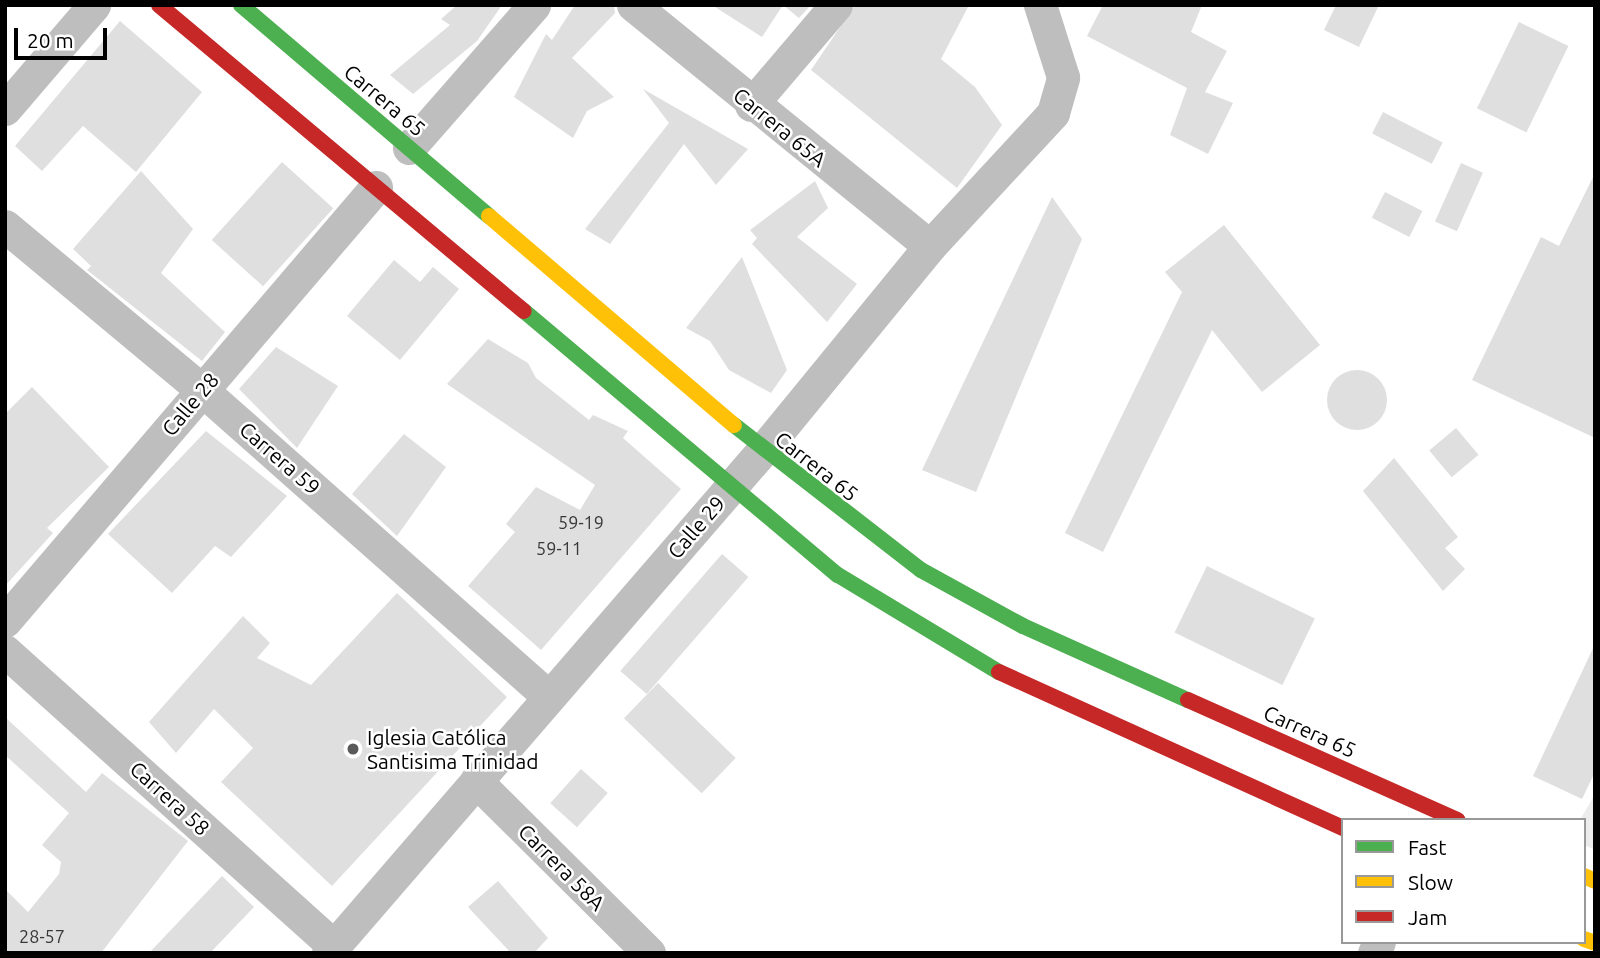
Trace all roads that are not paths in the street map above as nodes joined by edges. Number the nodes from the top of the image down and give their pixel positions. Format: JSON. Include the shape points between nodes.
{"nodes":[{"id":1,"x":94,"y":5,"type":"edge"},
{"id":2,"x":159,"y":5,"type":"edge"},
{"id":3,"x":241,"y":5,"type":"edge"},
{"id":4,"x":534,"y":5,"type":"edge"},
{"id":5,"x":633,"y":5,"type":"edge"},
{"id":6,"x":836,"y":5,"type":"edge"},
{"id":7,"x":1040,"y":5,"type":"edge"},
{"id":8,"x":751,"y":104,"type":"junction"},
{"id":9,"x":5,"y":109,"type":"edge"},
{"id":10,"x":409,"y":148,"type":"junction"},
{"id":11,"x":376,"y":187,"type":"junction"},
{"id":12,"x":5,"y":226,"type":"edge"},
{"id":13,"x":930,"y":246,"type":"junction"},
{"id":14,"x":202,"y":390,"type":"junction"},
{"id":15,"x":763,"y":450,"type":"junction"},
{"id":16,"x":732,"y":486,"type":"junction"},
{"id":17,"x":5,"y":621,"type":"edge"},
{"id":18,"x":5,"y":651,"type":"edge"},
{"id":19,"x":550,"y":696,"type":"junction"},
{"id":20,"x":476,"y":781,"type":"junction"},
{"id":21,"x":1453,"y":818,"type":"edge"},
{"id":22,"x":1341,"y":827,"type":"edge"},
{"id":23,"x":331,"y":949,"type":"edge"},
{"id":24,"x":649,"y":953,"type":"edge"}],
"edges":[{"from":1,"to":9,"type":"street"},
{"from":2,"to":11,"type":"main road"},
{"from":3,"to":10,"type":"main road","name":"Carrera 65"},
{"from":4,"to":10,"type":"street"},
{"from":5,"to":8,"type":"street","name":"Carrera 65A"},
{"from":6,"to":8,"type":"street"},
{"from":7,"to":13,"type":"street","name":"Calle 29","via":[[1063,77],[1061,99]]},
{"from":8,"to":13,"type":"street","name":"Carrera 65A"},
{"from":10,"to":15,"type":"main road","name":"Carrera 65"},
{"from":11,"to":14,"type":"street","name":"Calle 28"},
{"from":11,"to":16,"type":"main road"},
{"from":12,"to":14,"type":"street","name":"Carrera 59"},
{"from":13,"to":15,"type":"street","name":"Calle 29"},
{"from":14,"to":17,"type":"street","name":"Calle 28"},
{"from":14,"to":19,"type":"street","name":"Carrera 59"},
{"from":15,"to":16,"type":"street","name":"Calle 29"},
{"from":15,"to":21,"type":"main road","name":"Carrera 65","via":[[872,535],[975,601]]},
{"from":16,"to":19,"type":"street","name":"Calle 29"},
{"from":16,"to":22,"type":"main road","via":[[838,575],[952,648]]},
{"from":18,"to":23,"type":"street","name":"Carrera 58"},
{"from":19,"to":20,"type":"street","name":"Calle 29"},
{"from":20,"to":23,"type":"street","name":"Calle 29"},
{"from":20,"to":24,"type":"street","name":"Carrera 58A"}]}
